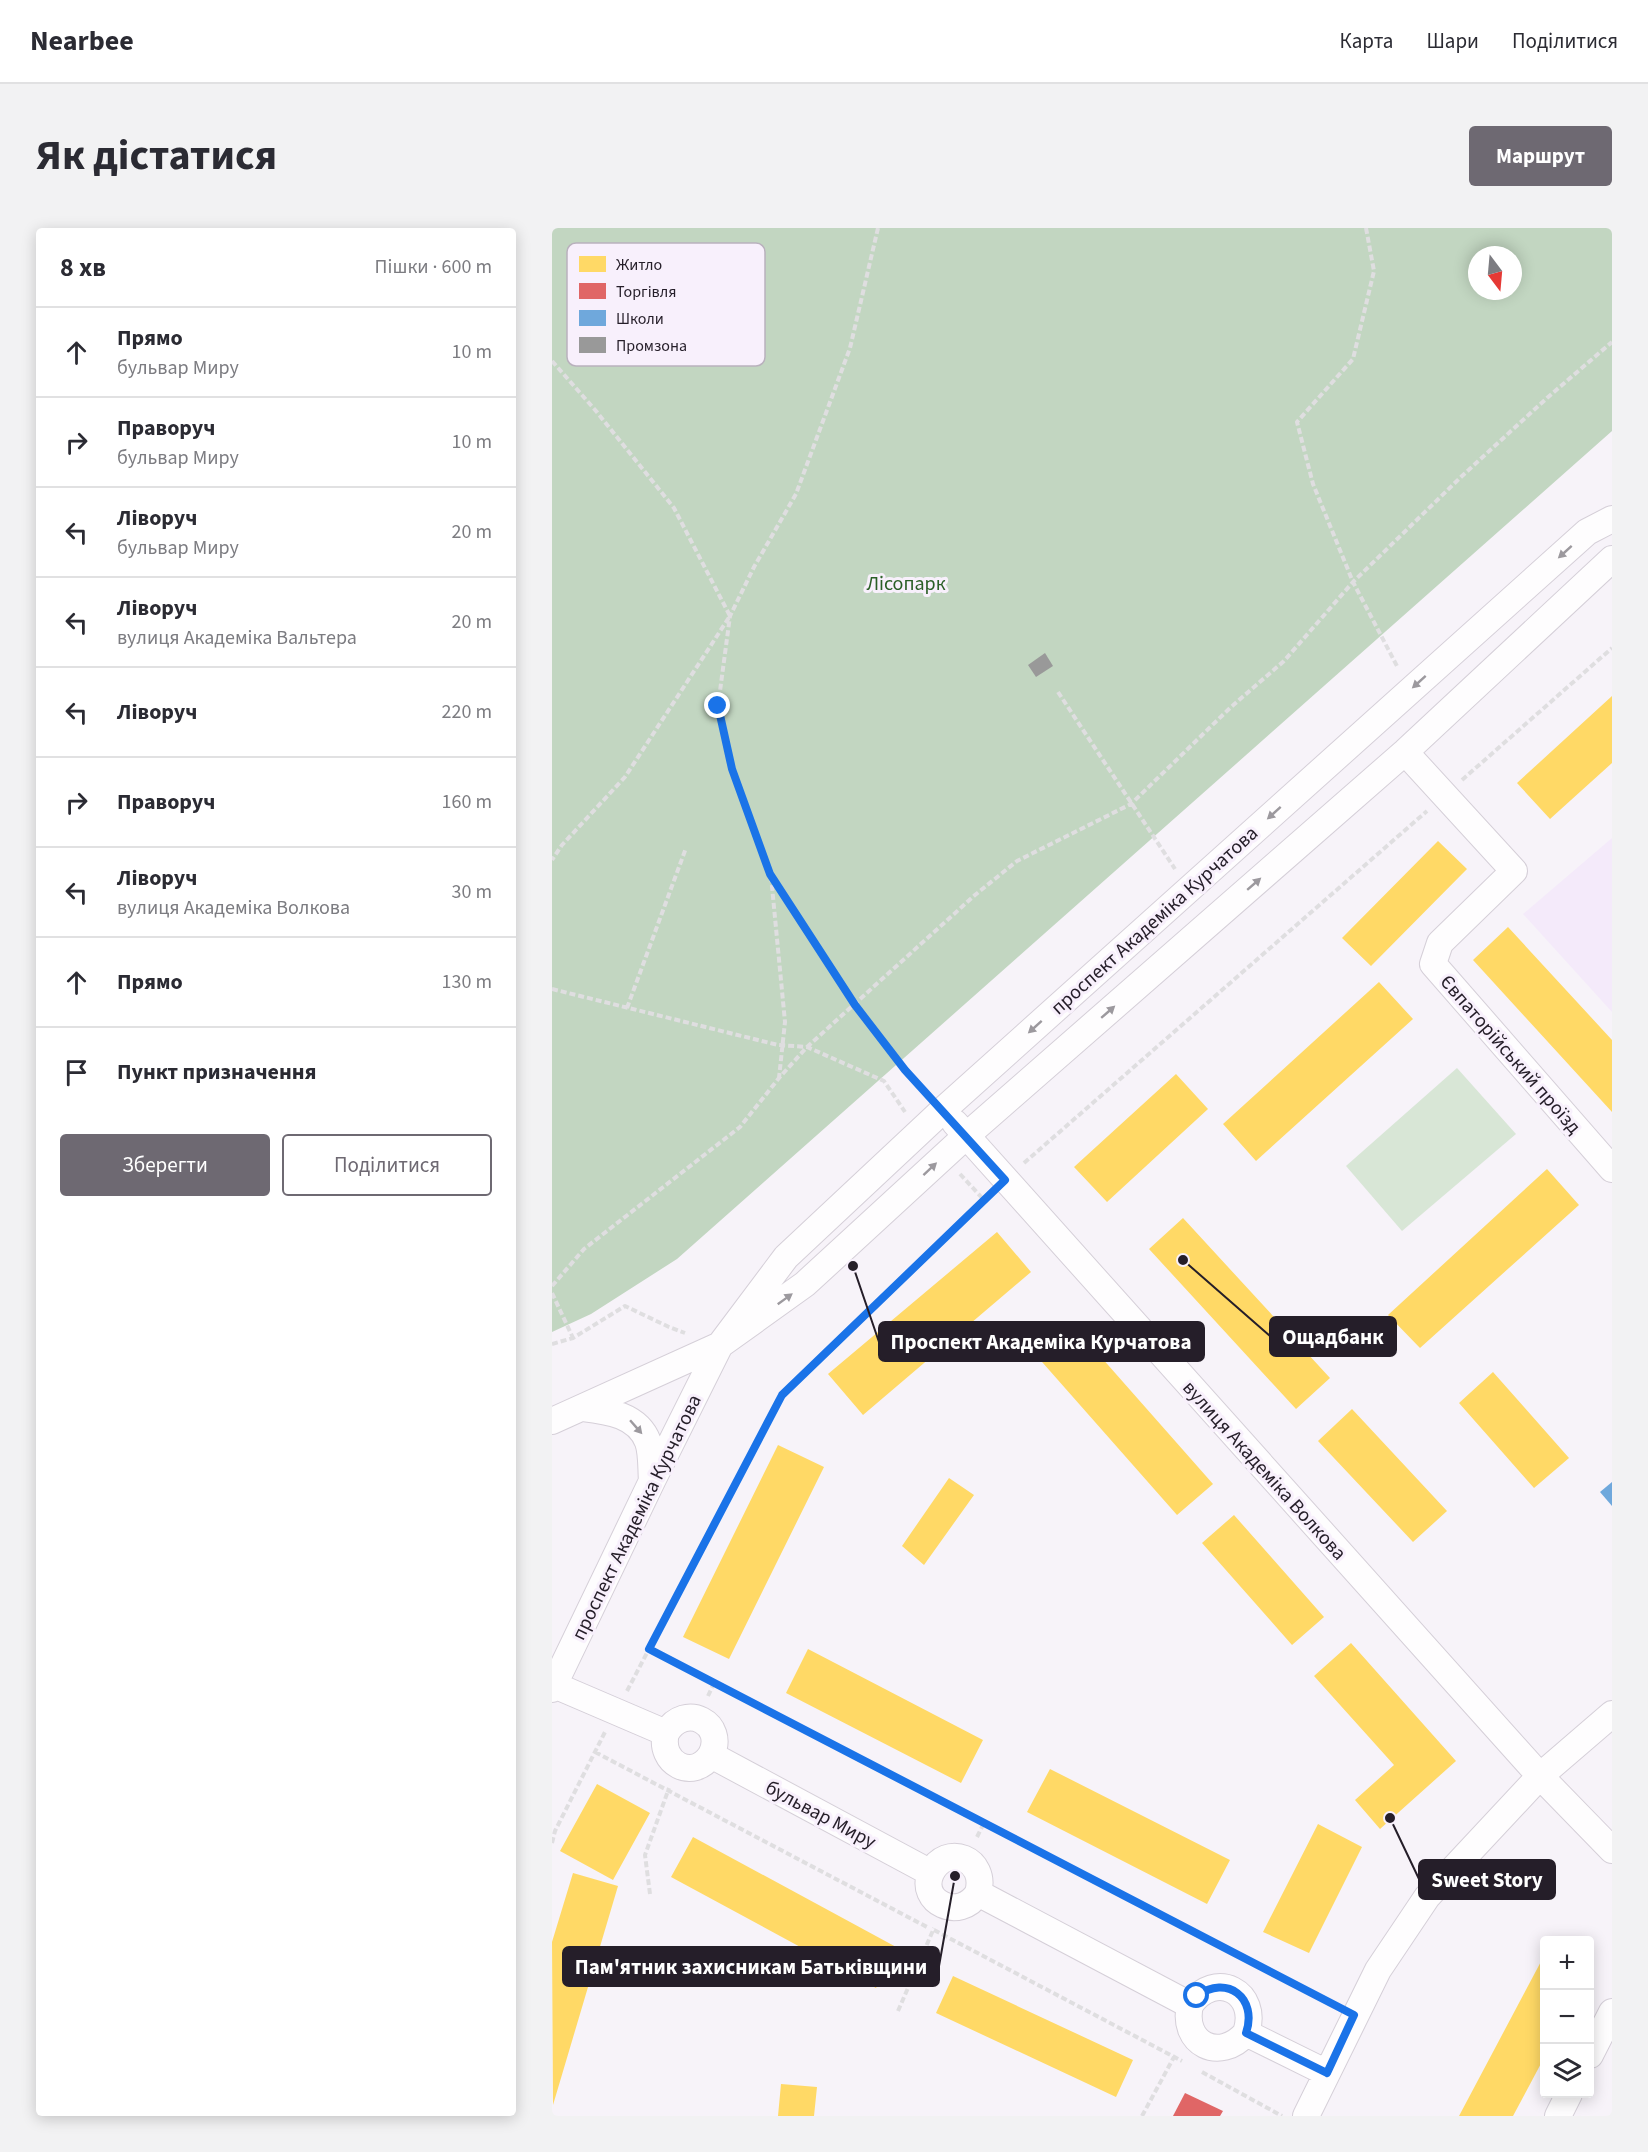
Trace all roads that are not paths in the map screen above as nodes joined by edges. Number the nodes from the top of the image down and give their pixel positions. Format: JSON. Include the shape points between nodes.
{"nodes":[{"id":1,"x":1612,"y":519,"type":"edge"},
{"id":2,"x":1612,"y":559,"type":"edge"},
{"id":3,"x":1406,"y":752,"type":"junction"},
{"id":4,"x":943,"y":1110,"type":"junction"},
{"id":5,"x":966,"y":1136,"type":"junction"},
{"id":6,"x":1612,"y":1169,"type":"edge"},
{"id":7,"x":720,"y":1345,"type":"junction"},
{"id":8,"x":583,"y":1408,"type":"junction"},
{"id":9,"x":552,"y":1422,"type":"edge"},
{"id":10,"x":652,"y":1481,"type":"junction"},
{"id":11,"x":553,"y":1687,"type":"edge"},
{"id":12,"x":1612,"y":1714,"type":"edge"},
{"id":13,"x":666,"y":1733,"type":"junction"},
{"id":14,"x":711,"y":1755,"type":"junction"},
{"id":15,"x":1540,"y":1776,"type":"junction"},
{"id":16,"x":1612,"y":1850,"type":"edge"},
{"id":17,"x":931,"y":1873,"type":"junction"},
{"id":18,"x":978,"y":1893,"type":"junction"},
{"id":19,"x":1190,"y":2005,"type":"junction"},
{"id":20,"x":1612,"y":2012,"type":"edge"},
{"id":21,"x":1246,"y":2033,"type":"junction"},
{"id":22,"x":1594,"y":2047,"type":"edge"},
{"id":23,"x":1327,"y":2073,"type":"junction"},
{"id":24,"x":1567,"y":2098,"type":"edge"},
{"id":25,"x":1306,"y":2116,"type":"edge"},
{"id":26,"x":1557,"y":2116,"type":"edge"}],
"edges":[{"from":1,"to":4,"type":"street","name":"проспект Академіка Курчатова","one_way":true,"via":[[1587,532]]},
{"from":2,"to":3,"type":"street","name":"проспект Академіка Курчатова"},
{"from":5,"to":3,"type":"street","name":"проспект Академіка Курчатова","one_way":true},
{"from":3,"to":6,"type":"street","name":"Євпаторійський проїзд","via":[[1514,871],[1440,943],[1433,964]]},
{"from":4,"to":5,"type":"street","name":"вулиця Академіка Волкова"},
{"from":4,"to":7,"type":"street","name":"проспект Академіка Курчатова","via":[[786,1257]]},
{"from":7,"to":5,"type":"street","name":"проспект Академіка Курчатова","one_way":true,"via":[[805,1284]]},
{"from":5,"to":15,"type":"street","name":"вулиця Академіка Волкова"},
{"from":7,"to":8,"type":"street"},
{"from":7,"to":10,"type":"street","name":"проспект Академіка Курчатова"},
{"from":8,"to":9,"type":"street"},
{"from":8,"to":10,"type":"street","one_way":true,"via":[[633,1420],[648,1442]]},
{"from":10,"to":11,"type":"street","name":"проспект Академіка Курчатова"},
{"from":11,"to":13,"type":"street"},
{"from":12,"to":15,"type":"street"},
{"from":13,"to":14,"type":"street","via":[[667,1756],[680,1766],[695,1767]]},
{"from":13,"to":14,"type":"street","via":[[676,1720],[699,1719],[714,1736]]},
{"from":14,"to":17,"type":"street","name":"бульвар Миру"},
{"from":15,"to":16,"type":"street","name":"вулиця Академіка Волкова"},
{"from":15,"to":23,"type":"street","via":[[1427,1897],[1378,1970]]},
{"from":17,"to":18,"type":"street","via":[[929,1886],[943,1905],[959,1908],[974,1900]]},
{"from":17,"to":18,"type":"street","via":[[944,1859],[966,1860],[973,1864],[980,1878]]},
{"from":18,"to":19,"type":"street"},
{"from":19,"to":21,"type":"street","via":[[1189,2028],[1204,2045],[1228,2047]]},
{"from":19,"to":21,"type":"street","via":[[1206,1989],[1227,1988],[1245,2001],[1250,2022]]},
{"from":20,"to":22,"type":"street"},
{"from":21,"to":23,"type":"street"},
{"from":23,"to":25,"type":"street"},
{"from":24,"to":26,"type":"street"}]}
